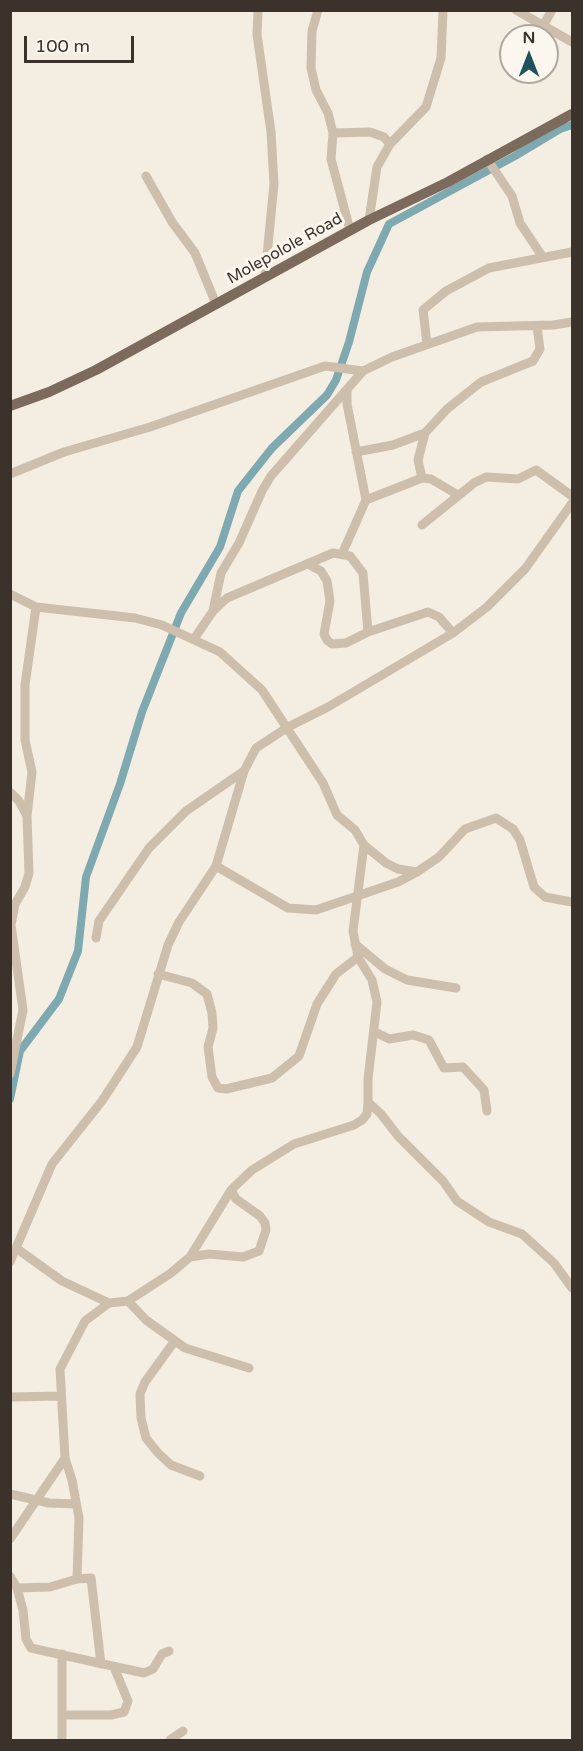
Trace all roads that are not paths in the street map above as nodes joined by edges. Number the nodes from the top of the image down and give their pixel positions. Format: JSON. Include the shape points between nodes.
{"nodes":[{"id":1,"x":258,"y":10,"type":"edge"},
{"id":2,"x":318,"y":10,"type":"edge"},
{"id":3,"x":443,"y":10,"type":"edge"},
{"id":4,"x":516,"y":10,"type":"edge"},
{"id":5,"x":552,"y":10,"type":"edge"},
{"id":6,"x":540,"y":24,"type":"edge"},
{"id":7,"x":544,"y":24,"type":"edge"},
{"id":8,"x":559,"y":35,"type":"edge"},
{"id":9,"x":573,"y":42,"type":"edge"},
{"id":10,"x":573,"y":114,"type":"edge"},
{"id":11,"x":333,"y":133,"type":"junction"},
{"id":12,"x":390,"y":144,"type":"junction"},
{"id":13,"x":487,"y":159,"type":"junction"},
{"id":14,"x":146,"y":176,"type":"dead end"},
{"id":15,"x":369,"y":220,"type":"junction"},
{"id":16,"x":350,"y":230,"type":"junction"},
{"id":17,"x":573,"y":252,"type":"edge"},
{"id":18,"x":542,"y":256,"type":"junction"},
{"id":19,"x":265,"y":276,"type":"junction"},
{"id":20,"x":216,"y":304,"type":"junction"},
{"id":21,"x":573,"y":322,"type":"edge"},
{"id":22,"x":537,"y":326,"type":"junction"},
{"id":23,"x":427,"y":344,"type":"junction"},
{"id":24,"x":363,"y":371,"type":"junction"},
{"id":25,"x":347,"y":389,"type":"junction"},
{"id":26,"x":10,"y":406,"type":"edge"},
{"id":27,"x":425,"y":433,"type":"junction"},
{"id":28,"x":356,"y":452,"type":"junction"},
{"id":29,"x":10,"y":474,"type":"edge"},
{"id":30,"x":422,"y":478,"type":"junction"},
{"id":31,"x":458,"y":495,"type":"junction"},
{"id":32,"x":573,"y":496,"type":"edge"},
{"id":33,"x":366,"y":500,"type":"junction"},
{"id":34,"x":573,"y":503,"type":"edge"},
{"id":35,"x":422,"y":525,"type":"dead end"},
{"id":36,"x":342,"y":554,"type":"junction"},
{"id":37,"x":308,"y":564,"type":"junction"},
{"id":38,"x":10,"y":594,"type":"edge"},
{"id":39,"x":36,"y":607,"type":"junction"},
{"id":40,"x":213,"y":611,"type":"junction"},
{"id":41,"x":368,"y":632,"type":"junction"},
{"id":42,"x":453,"y":633,"type":"junction"},
{"id":43,"x":191,"y":637,"type":"junction"},
{"id":44,"x":288,"y":727,"type":"junction"},
{"id":45,"x":244,"y":771,"type":"junction"},
{"id":46,"x":10,"y":792,"type":"edge"},
{"id":47,"x":27,"y":816,"type":"junction"},
{"id":48,"x":364,"y":845,"type":"junction"},
{"id":49,"x":216,"y":866,"type":"junction"},
{"id":50,"x":417,"y":872,"type":"junction"},
{"id":51,"x":358,"y":894,"type":"junction"},
{"id":52,"x":573,"y":902,"type":"edge"},
{"id":53,"x":96,"y":938,"type":"dead end"},
{"id":54,"x":355,"y":944,"type":"junction"},
{"id":55,"x":358,"y":957,"type":"junction"},
{"id":56,"x":158,"y":974,"type":"junction"},
{"id":57,"x":456,"y":988,"type":"dead end"},
{"id":58,"x":375,"y":1032,"type":"junction"},
{"id":59,"x":10,"y":1074,"type":"edge"},
{"id":60,"x":368,"y":1102,"type":"junction"},
{"id":61,"x":487,"y":1111,"type":"dead end"},
{"id":62,"x":231,"y":1190,"type":"junction"},
{"id":63,"x":16,"y":1248,"type":"junction"},
{"id":64,"x":190,"y":1257,"type":"junction"},
{"id":65,"x":10,"y":1262,"type":"edge"},
{"id":66,"x":573,"y":1288,"type":"edge"},
{"id":67,"x":128,"y":1301,"type":"junction"},
{"id":68,"x":109,"y":1303,"type":"junction"},
{"id":69,"x":174,"y":1342,"type":"junction"},
{"id":70,"x":249,"y":1368,"type":"dead end"},
{"id":71,"x":60,"y":1396,"type":"junction"},
{"id":72,"x":10,"y":1397,"type":"edge"},
{"id":73,"x":65,"y":1458,"type":"junction"},
{"id":74,"x":200,"y":1476,"type":"dead end"},
{"id":75,"x":10,"y":1494,"type":"edge"},
{"id":76,"x":36,"y":1501,"type":"junction"},
{"id":77,"x":76,"y":1504,"type":"junction"},
{"id":78,"x":10,"y":1539,"type":"edge"},
{"id":79,"x":10,"y":1576,"type":"edge"},
{"id":80,"x":77,"y":1579,"type":"junction"},
{"id":81,"x":17,"y":1588,"type":"junction"},
{"id":82,"x":169,"y":1651,"type":"dead end"},
{"id":83,"x":62,"y":1654,"type":"junction"},
{"id":84,"x":101,"y":1664,"type":"junction"},
{"id":85,"x":114,"y":1667,"type":"junction"},
{"id":86,"x":62,"y":1715,"type":"junction"},
{"id":87,"x":183,"y":1731,"type":"dead end"},
{"id":88,"x":62,"y":1740,"type":"edge"},
{"id":89,"x":170,"y":1740,"type":"edge"}],
"edges":[{"from":1,"to":19,"type":"street","via":[[257,34],[274,184]]},
{"from":2,"to":11,"type":"street","via":[[312,30],[311,68]]},
{"from":3,"to":12,"type":"street","via":[[441,58],[426,107]]},
{"from":4,"to":6,"type":"street"},
{"from":5,"to":7,"type":"street"},
{"from":8,"to":9,"type":"street"},
{"from":10,"to":13,"type":"main road","name":"Molepolole Road"},
{"from":11,"to":12,"type":"street","via":[[370,132],[384,136]]},
{"from":11,"to":16,"type":"street","via":[[332,159]]},
{"from":12,"to":15,"type":"street","via":[[376,167]]},
{"from":13,"to":15,"type":"main road","name":"Molepolole Road"},
{"from":13,"to":18,"type":"street","via":[[512,196],[520,222]]},
{"from":14,"to":20,"type":"street","via":[[195,253]]},
{"from":15,"to":16,"type":"main road","name":"Molepolole Road"},
{"from":16,"to":19,"type":"main road","name":"Molepolole Road"},
{"from":17,"to":18,"type":"street"},
{"from":18,"to":23,"type":"street","via":[[489,268],[446,291],[423,310]]},
{"from":19,"to":20,"type":"main road","name":"Molepolole Road"},
{"from":20,"to":26,"type":"main road","name":"Molepolole Road","via":[[96,370]]},
{"from":21,"to":22,"type":"street"},
{"from":22,"to":23,"type":"street","via":[[477,327]]},
{"from":22,"to":27,"type":"street","via":[[540,349],[532,361],[481,382]]},
{"from":23,"to":24,"type":"street"},
{"from":24,"to":25,"type":"street"},
{"from":24,"to":29,"type":"street","via":[[325,366],[150,427],[64,452]]},
{"from":25,"to":28,"type":"street"},
{"from":25,"to":40,"type":"street","via":[[261,491],[239,543],[221,573]]},
{"from":27,"to":28,"type":"street","via":[[393,445]]},
{"from":27,"to":30,"type":"street","via":[[418,460]]},
{"from":28,"to":33,"type":"street"},
{"from":30,"to":31,"type":"street"},
{"from":30,"to":33,"type":"street"},
{"from":31,"to":32,"type":"street","via":[[486,477],[518,479],[536,470]]},
{"from":31,"to":35,"type":"street"},
{"from":33,"to":36,"type":"street"},
{"from":34,"to":42,"type":"street","via":[[525,568],[487,607]]},
{"from":36,"to":37,"type":"street","via":[[325,555]]},
{"from":36,"to":41,"type":"street","via":[[350,556],[363,573]]},
{"from":37,"to":40,"type":"street","via":[[227,598]]},
{"from":37,"to":41,"type":"street","via":[[321,571],[327,580],[327,640],[332,644],[346,643]]},
{"from":38,"to":39,"type":"street"},
{"from":39,"to":43,"type":"street","via":[[135,618]]},
{"from":39,"to":47,"type":"street","via":[[25,685],[25,740],[32,772]]},
{"from":40,"to":43,"type":"street"},
{"from":41,"to":42,"type":"street","via":[[428,612],[439,617]]},
{"from":42,"to":44,"type":"street"},
{"from":43,"to":44,"type":"street","via":[[241,669],[262,690]]},
{"from":44,"to":45,"type":"street","via":[[256,748]]},
{"from":44,"to":48,"type":"street","via":[[323,783],[337,815],[355,830]]},
{"from":45,"to":49,"type":"street"},
{"from":45,"to":53,"type":"street","via":[[186,811],[149,848],[99,921]]},
{"from":46,"to":47,"type":"street"},
{"from":47,"to":59,"type":"street","via":[[29,873],[15,904],[11,925],[23,1010]]},
{"from":48,"to":50,"type":"street","via":[[386,863]]},
{"from":48,"to":51,"type":"street"},
{"from":49,"to":51,"type":"street","via":[[298,911],[329,907]]},
{"from":49,"to":56,"type":"street","via":[[178,921]]},
{"from":50,"to":51,"type":"street"},
{"from":50,"to":52,"type":"street","via":[[440,857],[465,829],[496,818],[504,821],[520,840],[534,887],[545,897]]},
{"from":51,"to":54,"type":"street","via":[[353,924]]},
{"from":54,"to":55,"type":"street"},
{"from":54,"to":57,"type":"street","via":[[385,969],[407,980]]},
{"from":55,"to":56,"type":"street","via":[[336,974],[317,1004],[300,1056],[272,1078],[226,1089],[218,1088],[212,1077],[208,1047],[213,1028],[207,994],[192,983]]},
{"from":55,"to":58,"type":"street","via":[[375,989]]},
{"from":56,"to":63,"type":"street","via":[[137,1047],[102,1101],[52,1164]]},
{"from":58,"to":60,"type":"street"},
{"from":58,"to":61,"type":"street","via":[[389,1039],[413,1035],[429,1040],[444,1068],[463,1067],[484,1090]]},
{"from":60,"to":62,"type":"street","via":[[367,1114],[354,1125],[294,1144],[260,1164]]},
{"from":60,"to":66,"type":"street","via":[[443,1180],[457,1201],[489,1222],[522,1234],[554,1263]]},
{"from":62,"to":64,"type":"street"},
{"from":62,"to":64,"type":"street","via":[[265,1223],[259,1251],[243,1257]]},
{"from":63,"to":65,"type":"street"},
{"from":63,"to":68,"type":"street","via":[[62,1281]]},
{"from":64,"to":67,"type":"street"},
{"from":67,"to":68,"type":"street"},
{"from":67,"to":69,"type":"street"},
{"from":68,"to":71,"type":"street","via":[[85,1321],[61,1365]]},
{"from":69,"to":70,"type":"street","via":[[192,1352]]},
{"from":69,"to":74,"type":"street","via":[[145,1382],[140,1394],[141,1418],[146,1438],[158,1453],[171,1465]]},
{"from":71,"to":72,"type":"street"},
{"from":71,"to":73,"type":"street"},
{"from":73,"to":76,"type":"street"},
{"from":73,"to":77,"type":"street"},
{"from":75,"to":76,"type":"street"},
{"from":76,"to":77,"type":"street"},
{"from":76,"to":78,"type":"street"},
{"from":77,"to":80,"type":"street"},
{"from":79,"to":81,"type":"street"},
{"from":80,"to":81,"type":"street","via":[[50,1587]]},
{"from":80,"to":84,"type":"street","via":[[91,1578]]},
{"from":81,"to":83,"type":"street","via":[[28,1645]]},
{"from":82,"to":85,"type":"street","via":[[149,1672]]},
{"from":83,"to":84,"type":"street"},
{"from":83,"to":86,"type":"street"},
{"from":84,"to":85,"type":"street"},
{"from":85,"to":86,"type":"street","via":[[128,1701],[124,1712]]},
{"from":86,"to":88,"type":"street"},
{"from":87,"to":89,"type":"street"}]}
